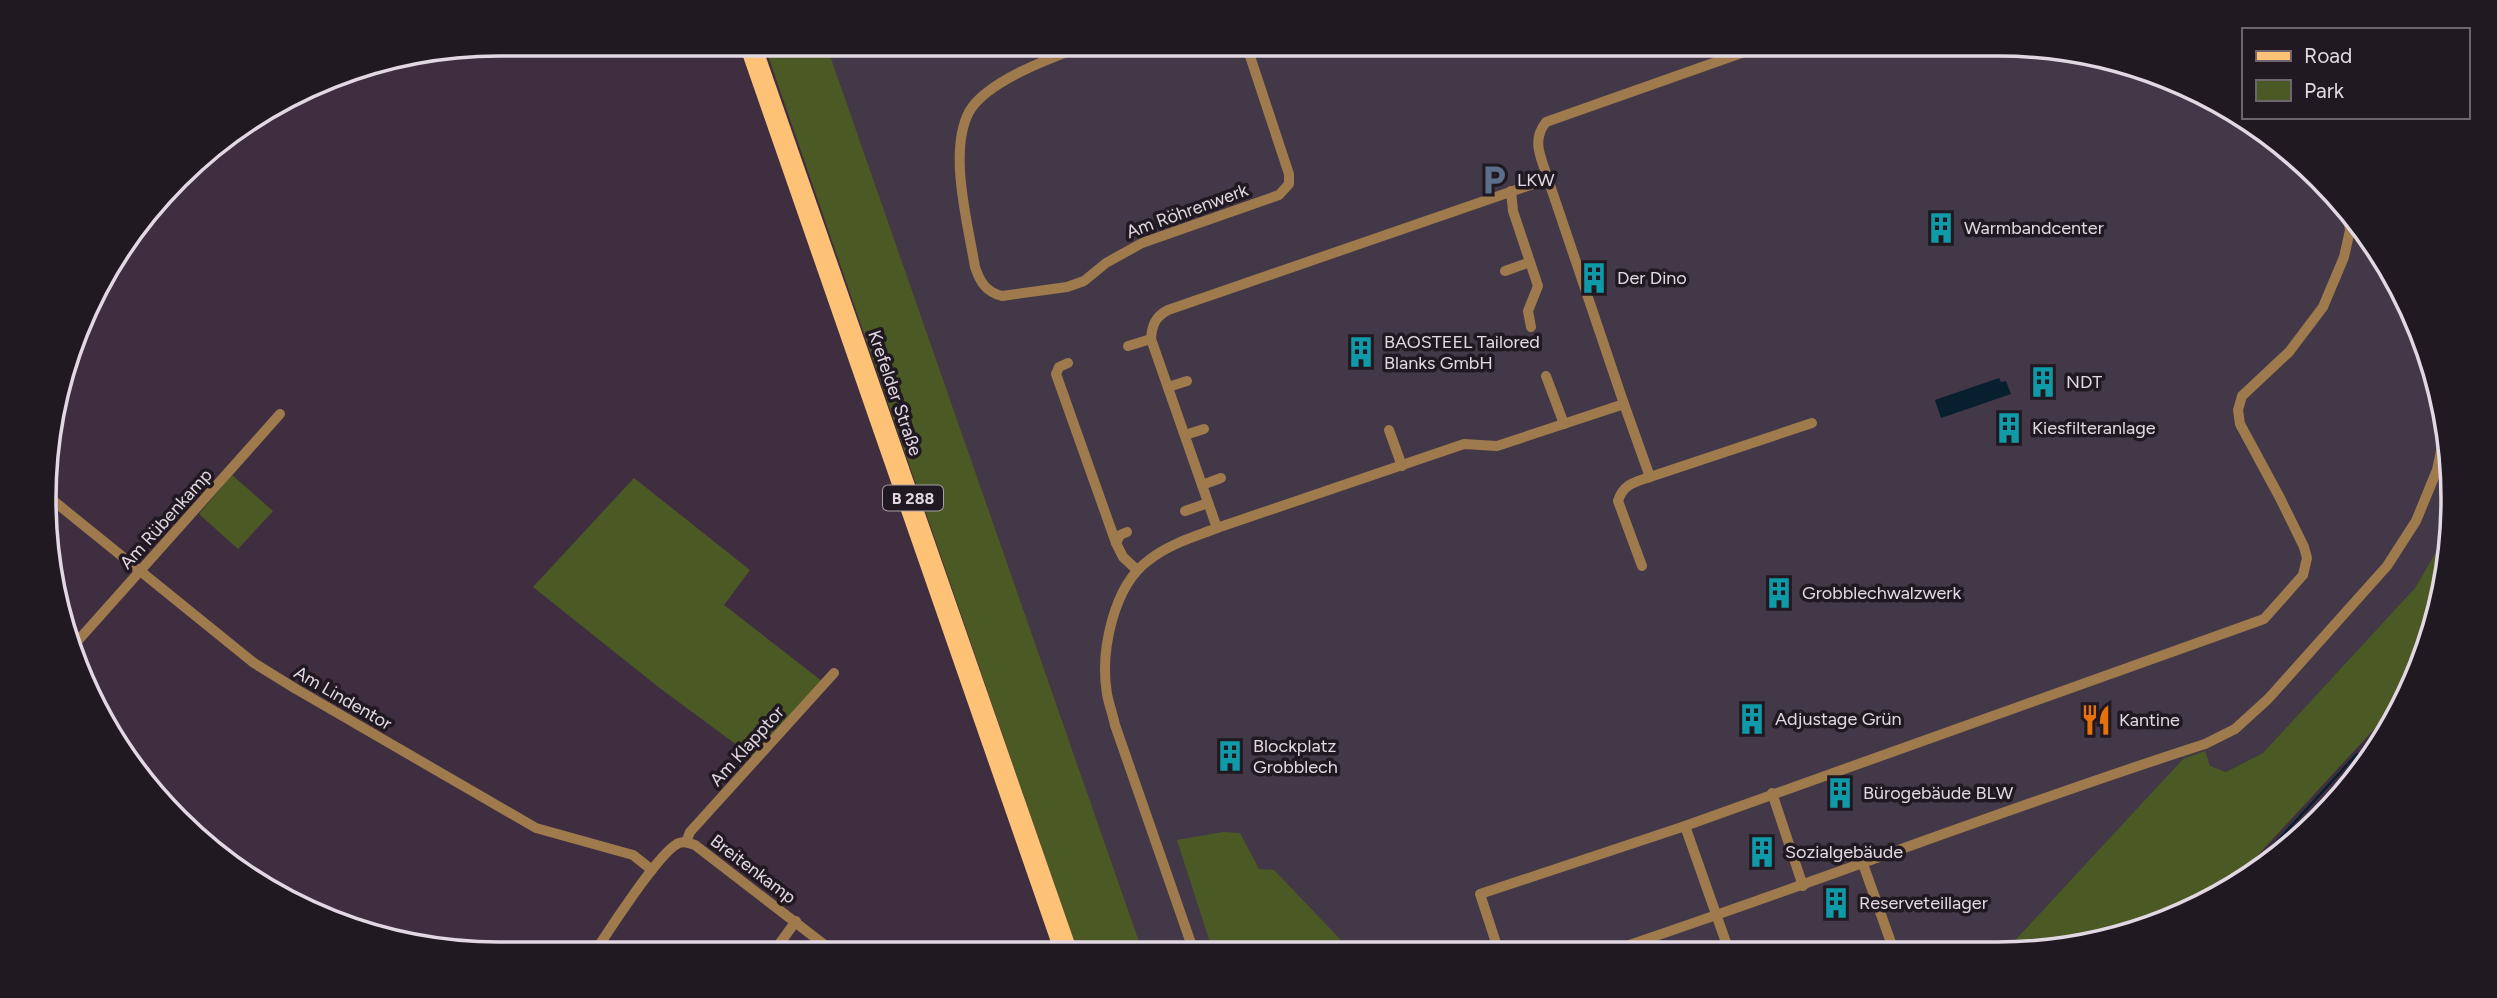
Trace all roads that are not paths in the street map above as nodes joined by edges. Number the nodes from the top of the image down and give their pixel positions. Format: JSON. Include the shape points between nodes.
{"nodes":[{"id":1,"x":749,"y":56,"type":"edge"},
{"id":2,"x":759,"y":56,"type":"edge"},
{"id":3,"x":1058,"y":56,"type":"edge"},
{"id":4,"x":1250,"y":56,"type":"edge"},
{"id":5,"x":1733,"y":56,"type":"edge"},
{"id":6,"x":1548,"y":178,"type":"junction"},
{"id":7,"x":1511,"y":191,"type":"junction"},
{"id":8,"x":2350,"y":230,"type":"edge"},
{"id":9,"x":1530,"y":262,"type":"junction"},
{"id":10,"x":1505,"y":271,"type":"dead end"},
{"id":11,"x":1531,"y":327,"type":"dead end"},
{"id":12,"x":1151,"y":339,"type":"junction"},
{"id":13,"x":1128,"y":346,"type":"dead end"},
{"id":14,"x":1068,"y":363,"type":"dead end"},
{"id":15,"x":1546,"y":376,"type":"dead end"},
{"id":16,"x":1187,"y":381,"type":"dead end"},
{"id":17,"x":1168,"y":387,"type":"junction"},
{"id":18,"x":1624,"y":404,"type":"junction"},
{"id":19,"x":280,"y":414,"type":"dead end"},
{"id":20,"x":1812,"y":423,"type":"dead end"},
{"id":21,"x":1564,"y":424,"type":"junction"},
{"id":22,"x":1204,"y":429,"type":"dead end"},
{"id":23,"x":1389,"y":430,"type":"dead end"},
{"id":24,"x":1185,"y":435,"type":"junction"},
{"id":25,"x":2439,"y":460,"type":"edge"},
{"id":26,"x":1402,"y":466,"type":"junction"},
{"id":27,"x":1650,"y":477,"type":"junction"},
{"id":28,"x":1221,"y":478,"type":"dead end"},
{"id":29,"x":1202,"y":485,"type":"junction"},
{"id":30,"x":56,"y":503,"type":"edge"},
{"id":31,"x":1209,"y":503,"type":"junction"},
{"id":32,"x":1185,"y":511,"type":"dead end"},
{"id":33,"x":1217,"y":528,"type":"junction"},
{"id":34,"x":1127,"y":532,"type":"dead end"},
{"id":35,"x":1116,"y":543,"type":"junction"},
{"id":36,"x":1643,"y":566,"type":"dead end"},
{"id":37,"x":1137,"y":570,"type":"junction"},
{"id":38,"x":141,"y":571,"type":"junction"},
{"id":39,"x":79,"y":639,"type":"edge"},
{"id":40,"x":834,"y":673,"type":"dead end"},
{"id":41,"x":1772,"y":793,"type":"junction"},
{"id":42,"x":1685,"y":826,"type":"junction"},
{"id":43,"x":686,"y":842,"type":"junction"},
{"id":44,"x":1863,"y":864,"type":"junction"},
{"id":45,"x":652,"y":870,"type":"junction"},
{"id":46,"x":1803,"y":886,"type":"junction"},
{"id":47,"x":1717,"y":916,"type":"junction"},
{"id":48,"x":796,"y":921,"type":"junction"},
{"id":49,"x":601,"y":942,"type":"edge"},
{"id":50,"x":781,"y":942,"type":"edge"},
{"id":51,"x":822,"y":942,"type":"edge"},
{"id":52,"x":1057,"y":942,"type":"edge"},
{"id":53,"x":1068,"y":942,"type":"edge"},
{"id":54,"x":1190,"y":942,"type":"edge"},
{"id":55,"x":1496,"y":942,"type":"edge"},
{"id":56,"x":1638,"y":942,"type":"edge"},
{"id":57,"x":1726,"y":942,"type":"edge"},
{"id":58,"x":1891,"y":942,"type":"edge"}],
"edges":[{"from":1,"to":52,"type":"main road","name":"Krefelder Straße","number":"B 288"},
{"from":2,"to":53,"type":"main road","name":"Krefelder Straße","number":"B 288"},
{"from":3,"to":4,"type":"street","name":"Am Röhrenwerk","via":[[992,88],[969,112],[960,144],[960,181],[975,267],[979,280],[993,294],[1067,287],[1142,243],[1279,195],[1289,184],[1289,174]]},
{"from":5,"to":6,"type":"street","via":[[1546,122],[1538,141]]},
{"from":6,"to":7,"type":"street"},
{"from":6,"to":18,"type":"street"},
{"from":7,"to":9,"type":"street"},
{"from":7,"to":12,"type":"street","via":[[1168,310],[1158,316]]},
{"from":8,"to":41,"type":"street","via":[[2323,307],[2289,352],[2242,396],[2238,410],[2240,424],[2307,558],[2304,575],[2264,619]]},
{"from":9,"to":10,"type":"street"},
{"from":9,"to":11,"type":"street","via":[[1538,286],[1528,311]]},
{"from":12,"to":13,"type":"street"},
{"from":12,"to":17,"type":"street"},
{"from":14,"to":35,"type":"street","via":[[1056,374]]},
{"from":15,"to":21,"type":"street"},
{"from":16,"to":17,"type":"street"},
{"from":17,"to":24,"type":"street"},
{"from":18,"to":21,"type":"street"},
{"from":18,"to":27,"type":"street"},
{"from":19,"to":38,"type":"street","name":"Am Rübenkamp"},
{"from":20,"to":27,"type":"street"},
{"from":21,"to":26,"type":"street","via":[[1497,446],[1464,444]]},
{"from":22,"to":24,"type":"street"},
{"from":23,"to":26,"type":"street"},
{"from":24,"to":29,"type":"street"},
{"from":25,"to":44,"type":"street","via":[[2416,521],[2387,566],[2268,699],[2235,729],[2205,744]]},
{"from":26,"to":33,"type":"street"},
{"from":27,"to":36,"type":"street","via":[[1627,485],[1618,500]]},
{"from":28,"to":29,"type":"street"},
{"from":29,"to":31,"type":"street"},
{"from":30,"to":38,"type":"street","name":"Am Lindentor"},
{"from":31,"to":32,"type":"street"},
{"from":31,"to":33,"type":"street"},
{"from":33,"to":37,"type":"street","via":[[1167,548]]},
{"from":34,"to":35,"type":"street"},
{"from":35,"to":37,"type":"street"},
{"from":37,"to":54,"type":"street","via":[[1122,591],[1112,620],[1107,693]]},
{"from":38,"to":39,"type":"street","name":"Am Rübenkamp"},
{"from":38,"to":45,"type":"street","name":"Am Lindentor","via":[[254,663],[306,695],[536,828],[633,855]]},
{"from":40,"to":43,"type":"street","name":"Am Klapptor","via":[[690,832]]},
{"from":41,"to":42,"type":"street"},
{"from":41,"to":46,"type":"street"},
{"from":42,"to":47,"type":"street"},
{"from":42,"to":55,"type":"street","via":[[1480,894]]},
{"from":43,"to":45,"type":"street","name":"Breitenkamp","via":[[671,848]]},
{"from":43,"to":48,"type":"street","name":"Breitenkamp"},
{"from":44,"to":46,"type":"street"},
{"from":44,"to":58,"type":"street"},
{"from":45,"to":49,"type":"street"},
{"from":46,"to":47,"type":"street"},
{"from":47,"to":56,"type":"street"},
{"from":47,"to":57,"type":"street"},
{"from":48,"to":50,"type":"street"},
{"from":48,"to":51,"type":"street","name":"Breitenkamp"}]}
